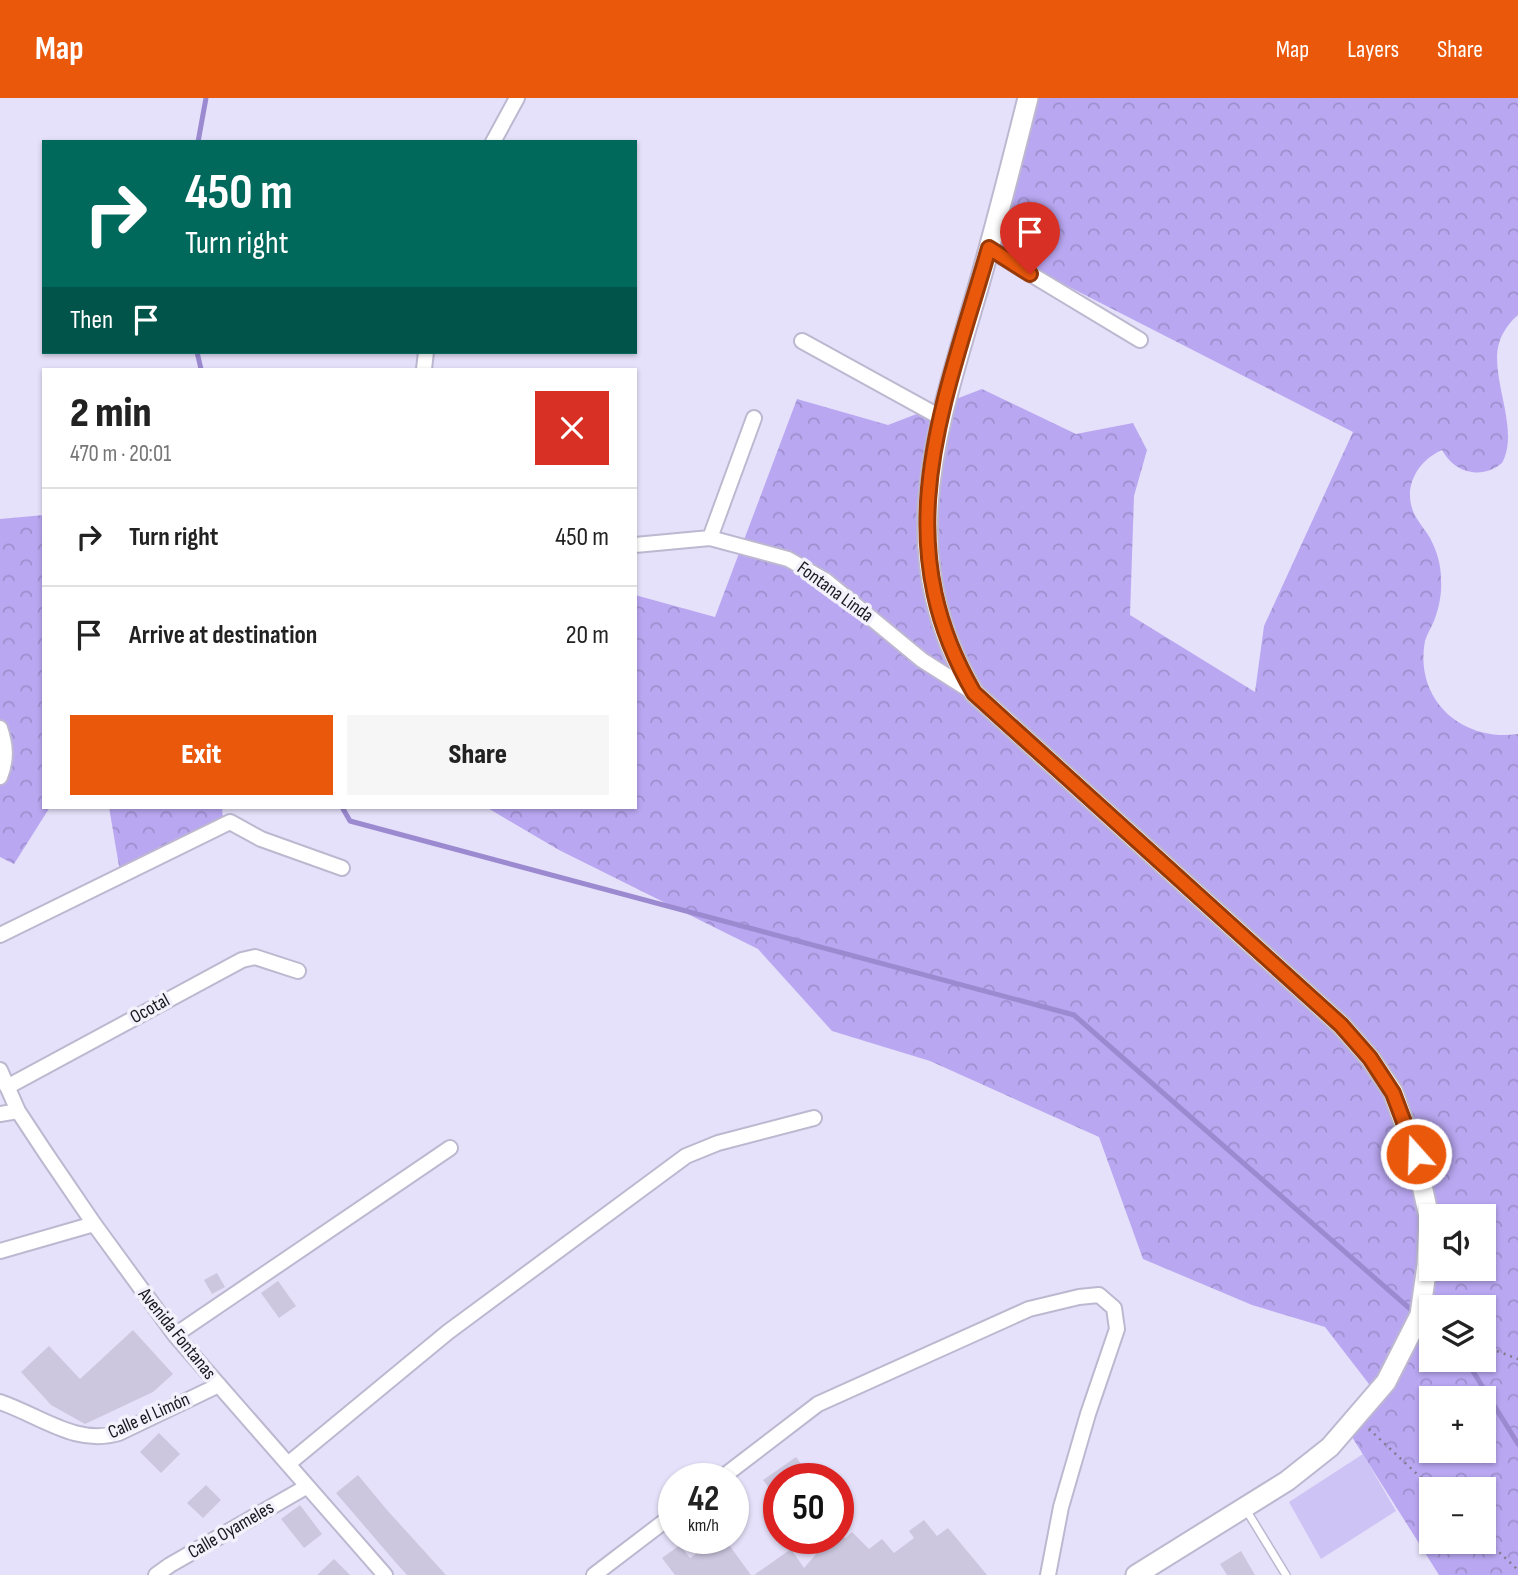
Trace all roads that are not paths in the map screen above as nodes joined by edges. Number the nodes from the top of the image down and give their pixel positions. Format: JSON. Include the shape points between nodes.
{"nodes":[{"id":1,"x":517,"y":98,"type":"edge"},
{"id":2,"x":1028,"y":98,"type":"edge"},
{"id":3,"x":494,"y":140,"type":"edge"},
{"id":4,"x":989,"y":248,"type":"junction"},
{"id":5,"x":1140,"y":340,"type":"dead end"},
{"id":6,"x":802,"y":341,"type":"dead end"},
{"id":7,"x":940,"y":417,"type":"junction"},
{"id":8,"x":754,"y":418,"type":"dead end"},
{"id":9,"x":710,"y":538,"type":"junction"},
{"id":10,"x":637,"y":545,"type":"edge"},
{"id":11,"x":974,"y":693,"type":"junction"},
{"id":12,"x":0,"y":728,"type":"edge"},
{"id":13,"x":0,"y":777,"type":"edge"},
{"id":14,"x":342,"y":868,"type":"dead end"},
{"id":15,"x":0,"y":935,"type":"edge"},
{"id":16,"x":298,"y":971,"type":"dead end"},
{"id":17,"x":0,"y":1070,"type":"edge"},
{"id":18,"x":7,"y":1087,"type":"junction"},
{"id":19,"x":19,"y":1111,"type":"junction"},
{"id":20,"x":0,"y":1114,"type":"edge"},
{"id":21,"x":814,"y":1118,"type":"dead end"},
{"id":22,"x":450,"y":1148,"type":"dead end"},
{"id":23,"x":94,"y":1224,"type":"junction"},
{"id":24,"x":0,"y":1251,"type":"edge"},
{"id":25,"x":175,"y":1335,"type":"junction"},
{"id":26,"x":219,"y":1385,"type":"junction"},
{"id":27,"x":0,"y":1402,"type":"edge"},
{"id":28,"x":741,"y":1463,"type":"edge"},
{"id":29,"x":288,"y":1464,"type":"junction"},
{"id":30,"x":306,"y":1487,"type":"junction"},
{"id":31,"x":1245,"y":1507,"type":"junction"},
{"id":32,"x":658,"y":1526,"type":"edge"},
{"id":33,"x":156,"y":1575,"type":"edge"},
{"id":34,"x":385,"y":1575,"type":"edge"},
{"id":35,"x":594,"y":1575,"type":"edge"},
{"id":36,"x":1048,"y":1575,"type":"edge"},
{"id":37,"x":1136,"y":1575,"type":"edge"},
{"id":38,"x":1286,"y":1575,"type":"edge"}],
"edges":[{"from":1,"to":3,"type":"street"},
{"from":2,"to":4,"type":"main road"},
{"from":4,"to":5,"type":"street"},
{"from":4,"to":7,"type":"main road"},
{"from":6,"to":7,"type":"street"},
{"from":7,"to":11,"type":"main road","via":[[928,500],[928,559],[943,629]]},
{"from":8,"to":9,"type":"street"},
{"from":9,"to":10,"type":"street","name":"Fontana Linda"},
{"from":9,"to":11,"type":"street","name":"Fontana Linda","via":[[788,559],[825,580],[922,660]]},
{"from":11,"to":31,"type":"main road","via":[[1341,1025],[1393,1093],[1416,1154],[1429,1217],[1420,1315],[1386,1382],[1330,1447]]},
{"from":12,"to":13,"type":"street","via":[[5,763]]},
{"from":14,"to":15,"type":"street","via":[[261,839],[230,822]]},
{"from":16,"to":18,"type":"street","name":"Ocotal","via":[[255,957],[242,960]]},
{"from":17,"to":18,"type":"street","name":"Avenida Fontanas"},
{"from":18,"to":19,"type":"street","name":"Avenida Fontanas"},
{"from":19,"to":20,"type":"street"},
{"from":19,"to":23,"type":"street","name":"Avenida Fontanas"},
{"from":21,"to":29,"type":"street","via":[[686,1156],[448,1332]]},
{"from":22,"to":25,"type":"street"},
{"from":23,"to":24,"type":"street"},
{"from":23,"to":25,"type":"street","name":"Avenida Fontanas"},
{"from":25,"to":26,"type":"street","name":"Avenida Fontanas"},
{"from":26,"to":27,"type":"street","name":"Calle el Limón","via":[[103,1438],[72,1433]]},
{"from":26,"to":29,"type":"street","name":"Avenida Fontanas"},
{"from":28,"to":36,"type":"street","via":[[818,1404],[1029,1309],[1099,1295],[1114,1308],[1117,1329],[1061,1507]]},
{"from":29,"to":30,"type":"street","name":"Avenida Fontanas"},
{"from":30,"to":33,"type":"street","name":"Calle Oyameles"},
{"from":30,"to":34,"type":"street","name":"Avenida Fontanas"},
{"from":31,"to":37,"type":"main road"},
{"from":31,"to":38,"type":"lane"},
{"from":32,"to":35,"type":"street"}]}
